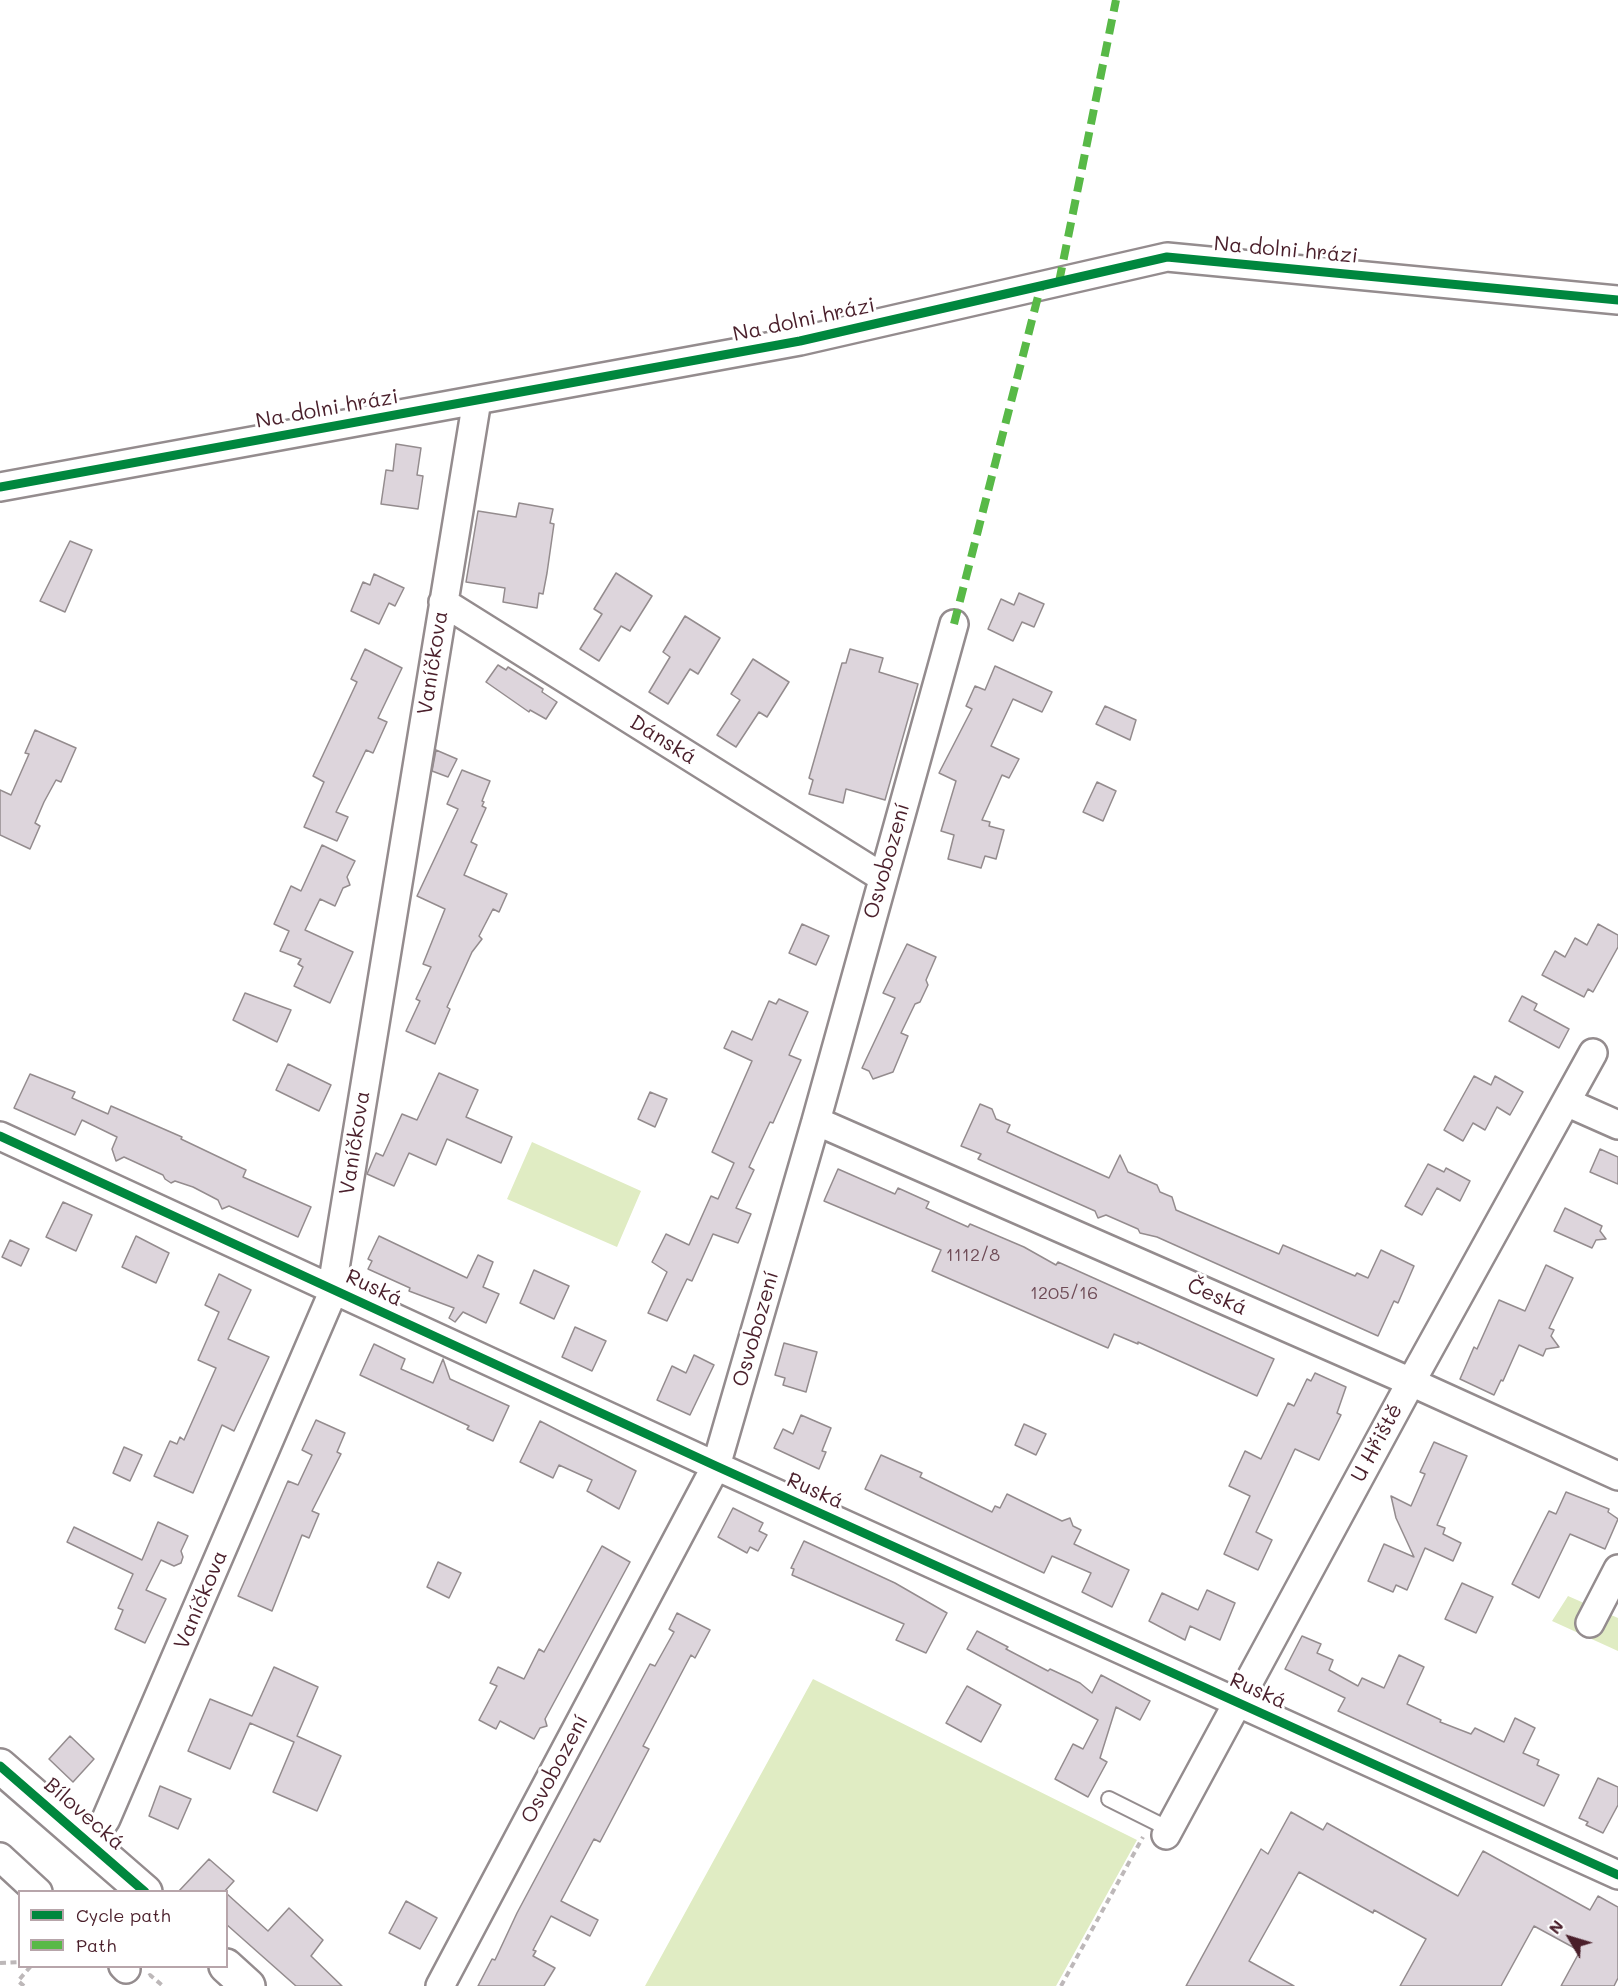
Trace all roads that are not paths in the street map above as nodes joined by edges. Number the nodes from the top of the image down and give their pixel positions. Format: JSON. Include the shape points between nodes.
{"nodes":[{"id":1,"x":1618,"y":300,"type":"edge"},
{"id":2,"x":477,"y":400,"type":"junction"},
{"id":3,"x":0,"y":487,"type":"edge"},
{"id":4,"x":443,"y":603,"type":"junction"},
{"id":5,"x":954,"y":624,"type":"dead end"},
{"id":6,"x":882,"y":877,"type":"junction"},
{"id":7,"x":1593,"y":1053,"type":"dead end"},
{"id":8,"x":1566,"y":1102,"type":"junction"},
{"id":9,"x":816,"y":1121,"type":"junction"},
{"id":10,"x":1618,"y":1125,"type":"edge"},
{"id":11,"x":0,"y":1136,"type":"edge"},
{"id":12,"x":333,"y":1288,"type":"junction"},
{"id":13,"x":1411,"y":1382,"type":"junction"},
{"id":14,"x":716,"y":1466,"type":"junction"},
{"id":15,"x":1618,"y":1476,"type":"edge"},
{"id":16,"x":1618,"y":1569,"type":"edge"},
{"id":17,"x":1590,"y":1623,"type":"dead end"},
{"id":18,"x":1238,"y":1702,"type":"junction"},
{"id":19,"x":0,"y":1766,"type":"edge"},
{"id":20,"x":1109,"y":1799,"type":"dead end"},
{"id":21,"x":1162,"y":1828,"type":"joint"},
{"id":22,"x":90,"y":1843,"type":"junction"},
{"id":23,"x":0,"y":1857,"type":"edge"},
{"id":24,"x":1618,"y":1875,"type":"edge"},
{"id":25,"x":36,"y":1890,"type":"edge"},
{"id":26,"x":143,"y":1890,"type":"edge"},
{"id":27,"x":228,"y":1968,"type":"edge"},
{"id":28,"x":248,"y":1986,"type":"edge"},
{"id":29,"x":440,"y":1986,"type":"edge"}],
"edges":[{"from":1,"to":2,"type":"street","name":"Na dolni hrázi","via":[[1167,257],[800,341]]},
{"from":2,"to":3,"type":"street","name":"Na dolni hrázi"},
{"from":2,"to":4,"type":"street","name":"Vaníčkova"},
{"from":4,"to":6,"type":"street","name":"Dánská"},
{"from":4,"to":12,"type":"street","name":"Vaníčkova"},
{"from":5,"to":6,"type":"street","name":"Osvobození"},
{"from":6,"to":9,"type":"street","name":"Osvobození"},
{"from":7,"to":8,"type":"street","name":"U Hřiště"},
{"from":8,"to":10,"type":"street"},
{"from":8,"to":13,"type":"street","name":"U Hřiště"},
{"from":9,"to":13,"type":"street","name":"Česká"},
{"from":9,"to":14,"type":"street","name":"Osvobození"},
{"from":11,"to":12,"type":"street","name":"Ruská"},
{"from":12,"to":14,"type":"street","name":"Ruská"},
{"from":12,"to":22,"type":"street","name":"Vaníčkova","via":[[106,1819]]},
{"from":13,"to":15,"type":"street","name":"Česká"},
{"from":13,"to":18,"type":"street","name":"U Hřiště"},
{"from":14,"to":18,"type":"street","name":"Ruská"},
{"from":14,"to":29,"type":"street","name":"Osvobození"},
{"from":16,"to":17,"type":"street"},
{"from":18,"to":21,"type":"street","name":"U Hřiště"},
{"from":18,"to":24,"type":"street","name":"Ruská"},
{"from":19,"to":22,"type":"main road","name":"Bílovecká"},
{"from":20,"to":21,"type":"lane"},
{"from":22,"to":26,"type":"main road","name":"Bílovecká"},
{"from":23,"to":25,"type":"street"},
{"from":27,"to":28,"type":"main road"}]}
